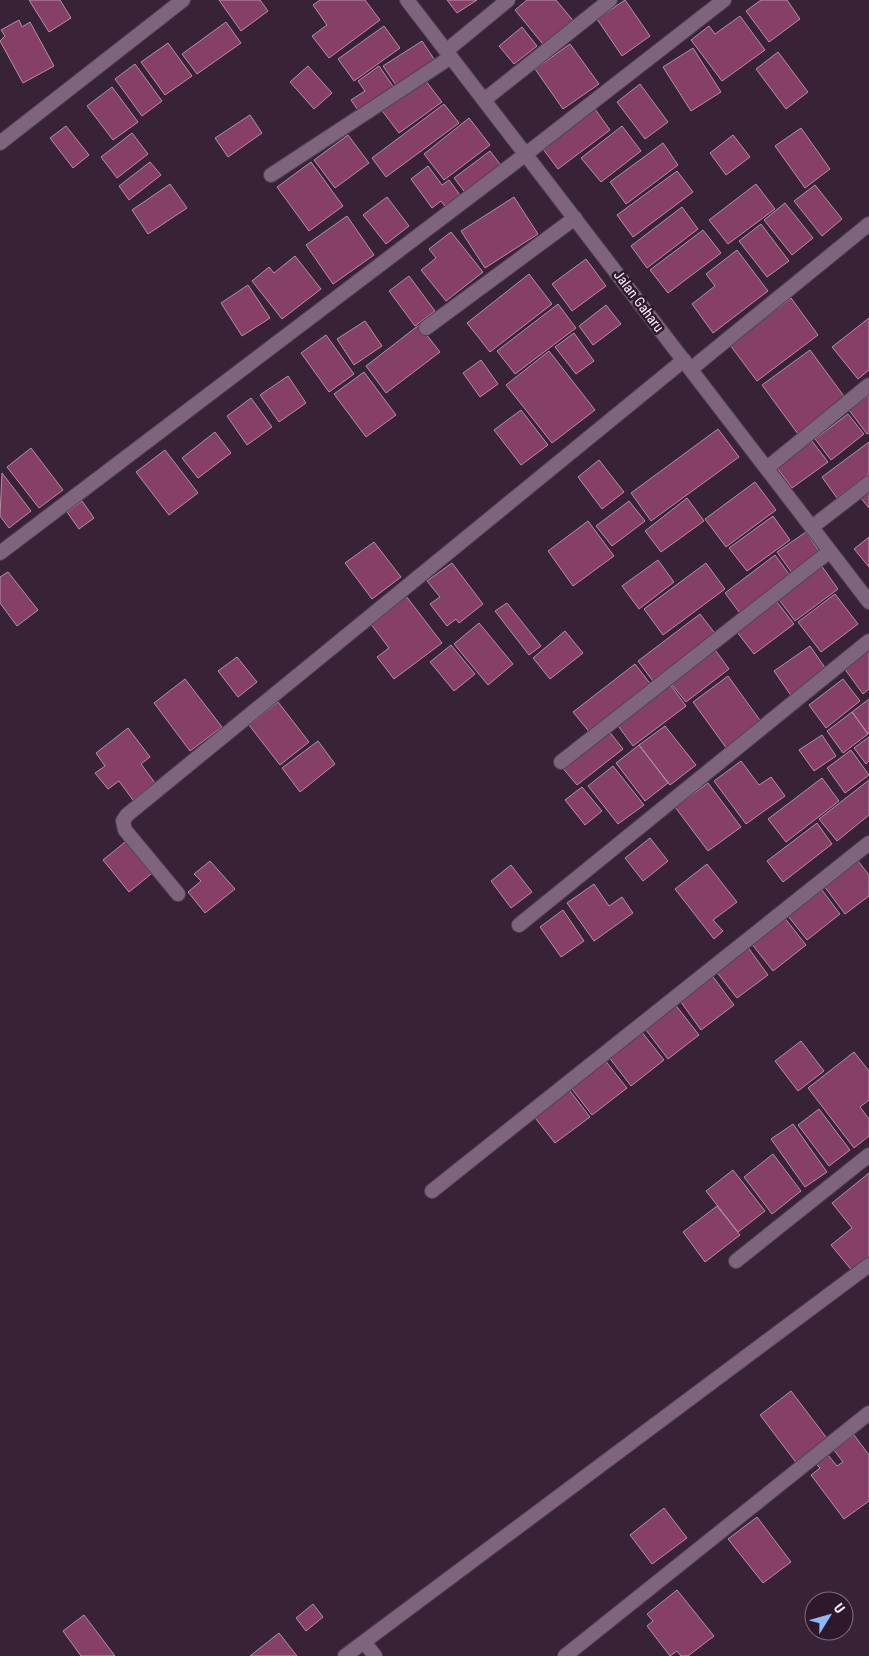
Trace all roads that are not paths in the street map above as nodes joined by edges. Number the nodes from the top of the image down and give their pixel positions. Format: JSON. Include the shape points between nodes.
{"nodes":[{"id":1,"x":183,"y":0,"type":"edge"},
{"id":2,"x":407,"y":0,"type":"edge"},
{"id":3,"x":508,"y":0,"type":"edge"},
{"id":4,"x":610,"y":0,"type":"edge"},
{"id":5,"x":724,"y":0,"type":"edge"},
{"id":6,"x":449,"y":54,"type":"junction"},
{"id":7,"x":484,"y":100,"type":"junction"},
{"id":8,"x":0,"y":143,"type":"edge"},
{"id":9,"x":526,"y":154,"type":"junction"},
{"id":10,"x":271,"y":175,"type":"dead end"},
{"id":11,"x":575,"y":218,"type":"junction"},
{"id":12,"x":869,"y":224,"type":"edge"},
{"id":13,"x":426,"y":328,"type":"dead end"},
{"id":14,"x":687,"y":364,"type":"junction"},
{"id":15,"x":869,"y":385,"type":"edge"},
{"id":16,"x":767,"y":468,"type":"junction"},
{"id":17,"x":869,"y":483,"type":"edge"},
{"id":18,"x":812,"y":527,"type":"junction"},
{"id":19,"x":830,"y":551,"type":"junction"},
{"id":20,"x":0,"y":553,"type":"edge"},
{"id":21,"x":869,"y":601,"type":"edge"},
{"id":22,"x":869,"y":641,"type":"edge"},
{"id":23,"x":561,"y":762,"type":"dead end"},
{"id":24,"x":869,"y":843,"type":"edge"},
{"id":25,"x":178,"y":894,"type":"dead end"},
{"id":26,"x":519,"y":925,"type":"dead end"},
{"id":27,"x":869,"y":1156,"type":"edge"},
{"id":28,"x":432,"y":1191,"type":"dead end"},
{"id":29,"x":736,"y":1260,"type":"dead end"},
{"id":30,"x":869,"y":1265,"type":"edge"},
{"id":31,"x":869,"y":1413,"type":"edge"},
{"id":32,"x":364,"y":1642,"type":"junction"},
{"id":33,"x":345,"y":1656,"type":"edge"},
{"id":34,"x":375,"y":1656,"type":"edge"},
{"id":35,"x":565,"y":1656,"type":"edge"}],
"edges":[{"from":1,"to":8,"type":"street"},
{"from":2,"to":6,"type":"street","name":"Jalan Gaharu"},
{"from":3,"to":6,"type":"street"},
{"from":4,"to":7,"type":"street"},
{"from":5,"to":9,"type":"street"},
{"from":6,"to":7,"type":"street","name":"Jalan Gaharu"},
{"from":6,"to":10,"type":"street"},
{"from":7,"to":9,"type":"street","name":"Jalan Gaharu"},
{"from":9,"to":11,"type":"street","name":"Jalan Gaharu"},
{"from":9,"to":20,"type":"street"},
{"from":11,"to":13,"type":"street"},
{"from":11,"to":14,"type":"street","name":"Jalan Gaharu"},
{"from":12,"to":14,"type":"street"},
{"from":14,"to":16,"type":"street","name":"Jalan Gaharu"},
{"from":14,"to":25,"type":"street","via":[[128,815],[123,821],[125,830]]},
{"from":15,"to":16,"type":"street"},
{"from":16,"to":18,"type":"street","name":"Jalan Gaharu"},
{"from":17,"to":18,"type":"street"},
{"from":18,"to":19,"type":"street","name":"Jalan Gaharu"},
{"from":19,"to":21,"type":"street","name":"Jalan Gaharu"},
{"from":19,"to":23,"type":"street"},
{"from":22,"to":26,"type":"street"},
{"from":24,"to":28,"type":"street"},
{"from":27,"to":29,"type":"street"},
{"from":30,"to":32,"type":"street"},
{"from":31,"to":35,"type":"street"},
{"from":32,"to":33,"type":"street"},
{"from":32,"to":34,"type":"street"}]}
